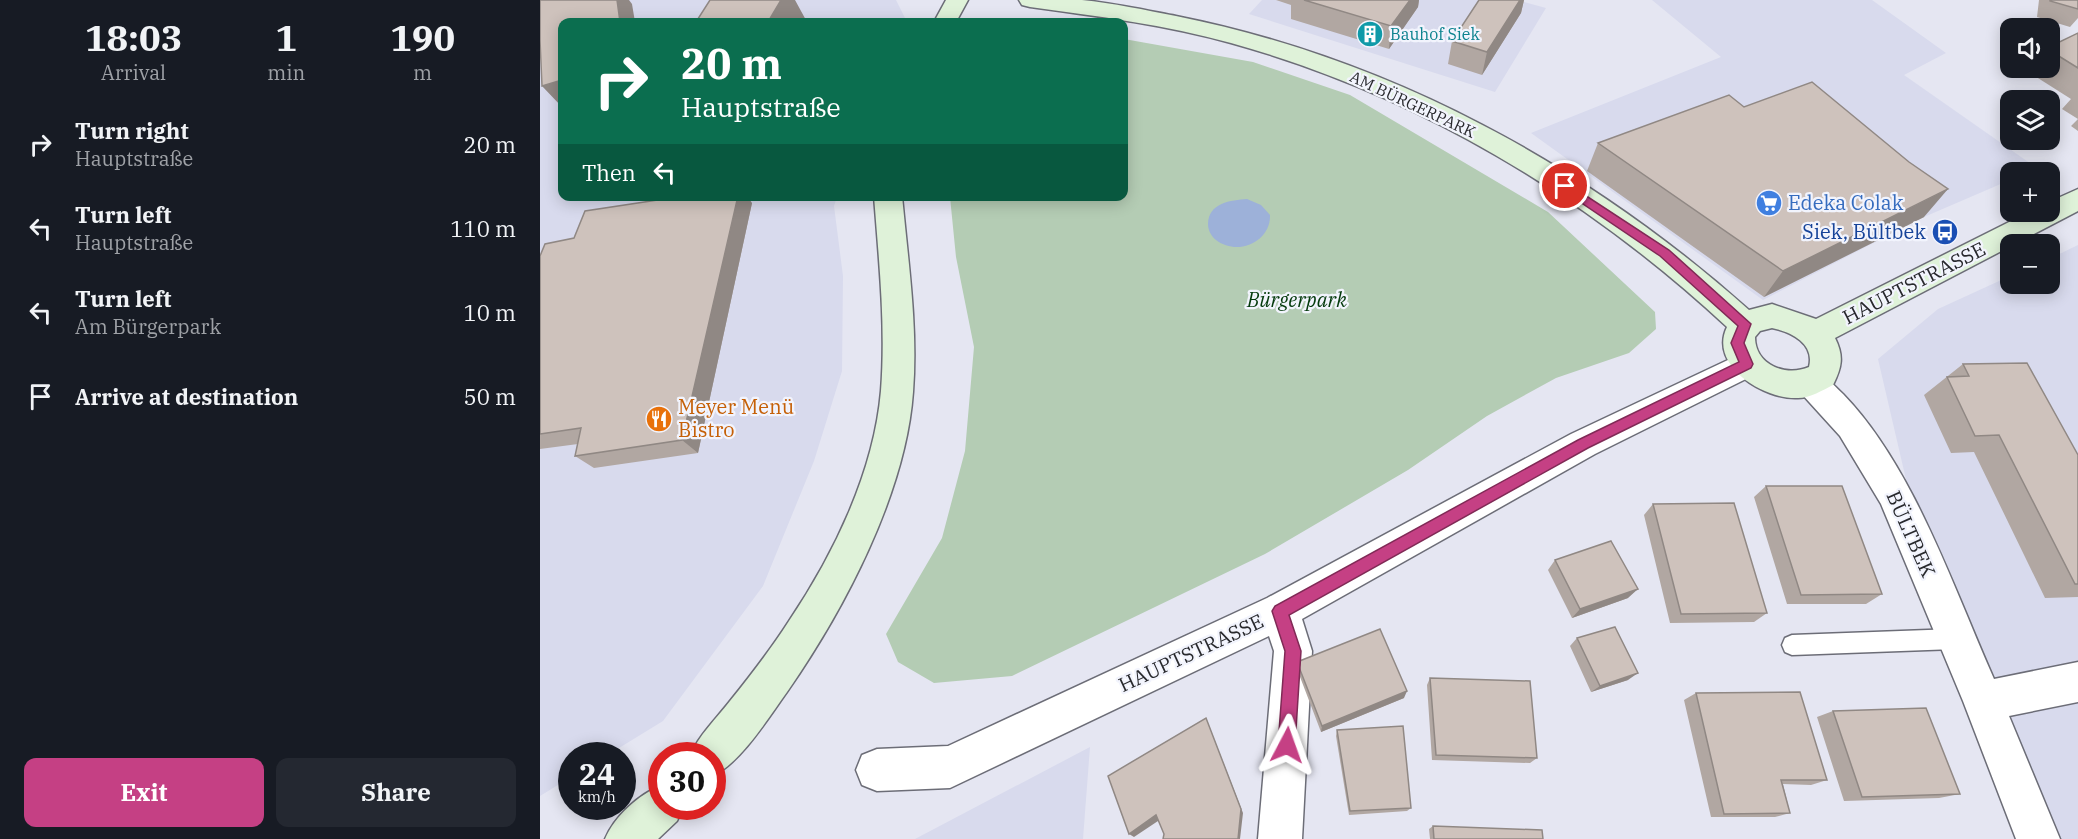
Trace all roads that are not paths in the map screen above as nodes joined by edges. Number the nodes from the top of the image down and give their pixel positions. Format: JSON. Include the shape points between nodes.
{"nodes":[{"id":1,"x":957,"y":0,"type":"edge"},
{"id":2,"x":1030,"y":0,"type":"edge"},
{"id":3,"x":947,"y":18,"type":"edge"},
{"id":4,"x":2078,"y":199,"type":"edge"},
{"id":5,"x":888,"y":201,"type":"edge"},
{"id":6,"x":1744,"y":324,"type":"junction"},
{"id":7,"x":1814,"y":334,"type":"junction"},
{"id":8,"x":1747,"y":364,"type":"junction"},
{"id":9,"x":1811,"y":384,"type":"junction"},
{"id":10,"x":1280,"y":611,"type":"junction"},
{"id":11,"x":1955,"y":639,"type":"junction"},
{"id":12,"x":1792,"y":645,"type":"dead end"},
{"id":13,"x":2078,"y":682,"type":"edge"},
{"id":14,"x":1983,"y":701,"type":"junction"},
{"id":15,"x":723,"y":742,"type":"edge"},
{"id":16,"x":877,"y":771,"type":"dead end"},
{"id":17,"x":648,"y":819,"type":"edge"},
{"id":18,"x":627,"y":839,"type":"edge"},
{"id":19,"x":1280,"y":839,"type":"edge"},
{"id":20,"x":2038,"y":839,"type":"edge"}],
"edges":[{"from":1,"to":3,"type":"street"},
{"from":2,"to":6,"type":"street","name":"AM BÜRGERPARK","via":[[1238,38],[1338,70],[1402,96],[1528,162],[1637,232]]},
{"from":4,"to":7,"type":"street","name":"HAUPTSTRASSE"},
{"from":5,"to":15,"type":"street","via":[[899,317],[897,394],[874,490],[833,588],[760,699]]},
{"from":6,"to":7,"type":"street","via":[[1760,317],[1783,317]]},
{"from":6,"to":8,"type":"street","via":[[1737,343]]},
{"from":7,"to":9,"type":"street","via":[[1827,359],[1822,376]]},
{"from":8,"to":9,"type":"street","via":[[1769,381],[1785,386]]},
{"from":8,"to":10,"type":"street","name":"HAUPTSTRASSE","via":[[1583,444]]},
{"from":9,"to":11,"type":"street","name":"BÜLTBEK","via":[[1852,426],[1895,495]]},
{"from":10,"to":16,"type":"street","name":"HAUPTSTRASSE","via":[[950,767]]},
{"from":10,"to":19,"type":"street","via":[[1293,651]]},
{"from":11,"to":12,"type":"lane"},
{"from":11,"to":14,"type":"street","name":"BÜLTBEK"},
{"from":13,"to":14,"type":"street"},
{"from":14,"to":20,"type":"street","name":"BÜLTBEK"},
{"from":17,"to":18,"type":"street"}]}
